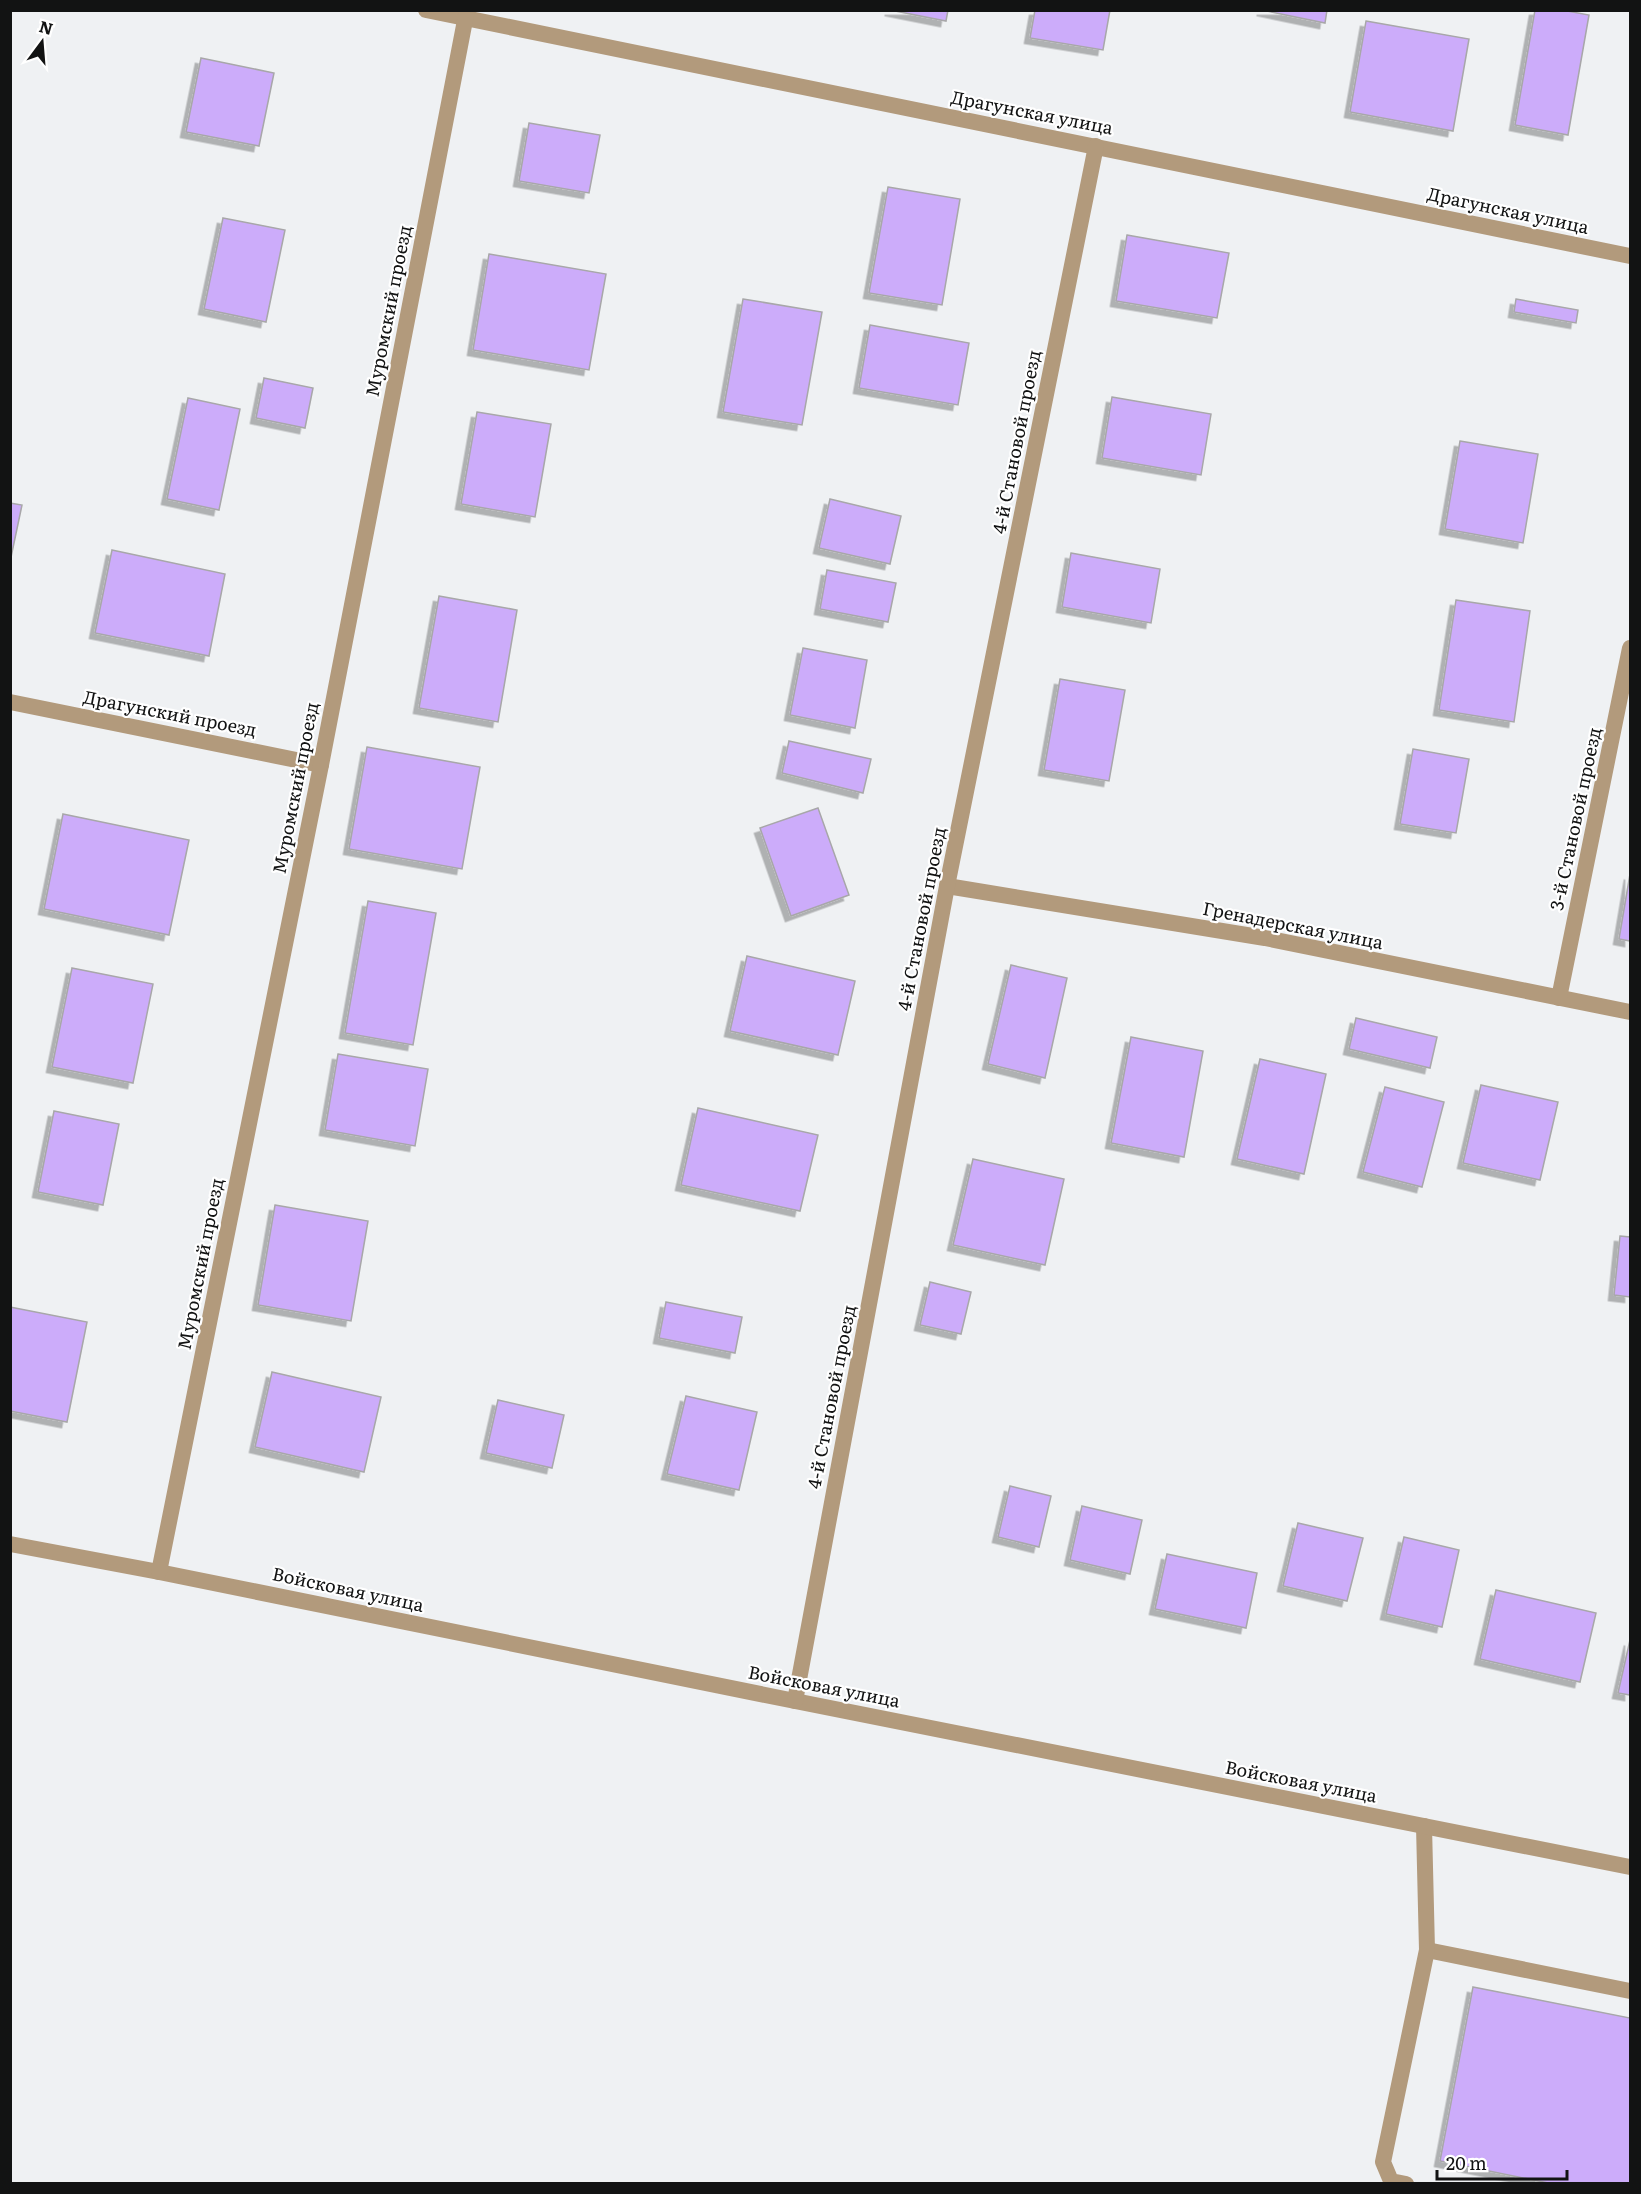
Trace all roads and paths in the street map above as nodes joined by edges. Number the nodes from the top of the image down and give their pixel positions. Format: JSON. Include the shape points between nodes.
{"nodes":[{"id":1,"x":426,"y":10,"type":"edge"},
{"id":2,"x":466,"y":14,"type":"edge"},
{"id":3,"x":1096,"y":146,"type":"junction"},
{"id":4,"x":1630,"y":256,"type":"edge"},
{"id":5,"x":1630,"y":648,"type":"edge"},
{"id":6,"x":10,"y":702,"type":"edge"},
{"id":7,"x":321,"y":765,"type":"junction"},
{"id":8,"x":948,"y":886,"type":"junction"},
{"id":9,"x":1559,"y":998,"type":"junction"},
{"id":10,"x":1630,"y":1012,"type":"edge"},
{"id":11,"x":10,"y":1545,"type":"edge"},
{"id":12,"x":159,"y":1572,"type":"junction"},
{"id":13,"x":795,"y":1701,"type":"junction"},
{"id":14,"x":1424,"y":1826,"type":"junction"},
{"id":15,"x":1630,"y":1867,"type":"edge"},
{"id":16,"x":1427,"y":1950,"type":"junction"},
{"id":17,"x":1630,"y":1991,"type":"edge"},
{"id":18,"x":1406,"y":2184,"type":"edge"}],
"edges":[{"from":1,"to":2,"type":"street","name":"Драгунская улица"},
{"from":2,"to":3,"type":"street","name":"Драгунская улица"},
{"from":2,"to":7,"type":"street","name":"Муромский проезд"},
{"from":3,"to":4,"type":"street","name":"Драгунская улица"},
{"from":3,"to":8,"type":"street","name":"4-й Становой проезд"},
{"from":5,"to":9,"type":"street","name":"3-й Становой проезд"},
{"from":6,"to":7,"type":"street","name":"Драгунский проезд"},
{"from":7,"to":12,"type":"street","name":"Муромский проезд"},
{"from":8,"to":9,"type":"street","name":"Гренадерская улица","via":[[1265,938]]},
{"from":8,"to":13,"type":"street","name":"4-й Становой проезд"},
{"from":9,"to":10,"type":"street","name":"Гренадерская улица"},
{"from":11,"to":12,"type":"street","name":"Войсковая улица"},
{"from":12,"to":13,"type":"street","name":"Войсковая улица"},
{"from":13,"to":14,"type":"street","name":"Войсковая улица"},
{"from":14,"to":15,"type":"street","name":"Войсковая улица"},
{"from":14,"to":16,"type":"street"},
{"from":16,"to":17,"type":"street"},
{"from":16,"to":18,"type":"street","via":[[1383,2162],[1391,2181]]}]}
